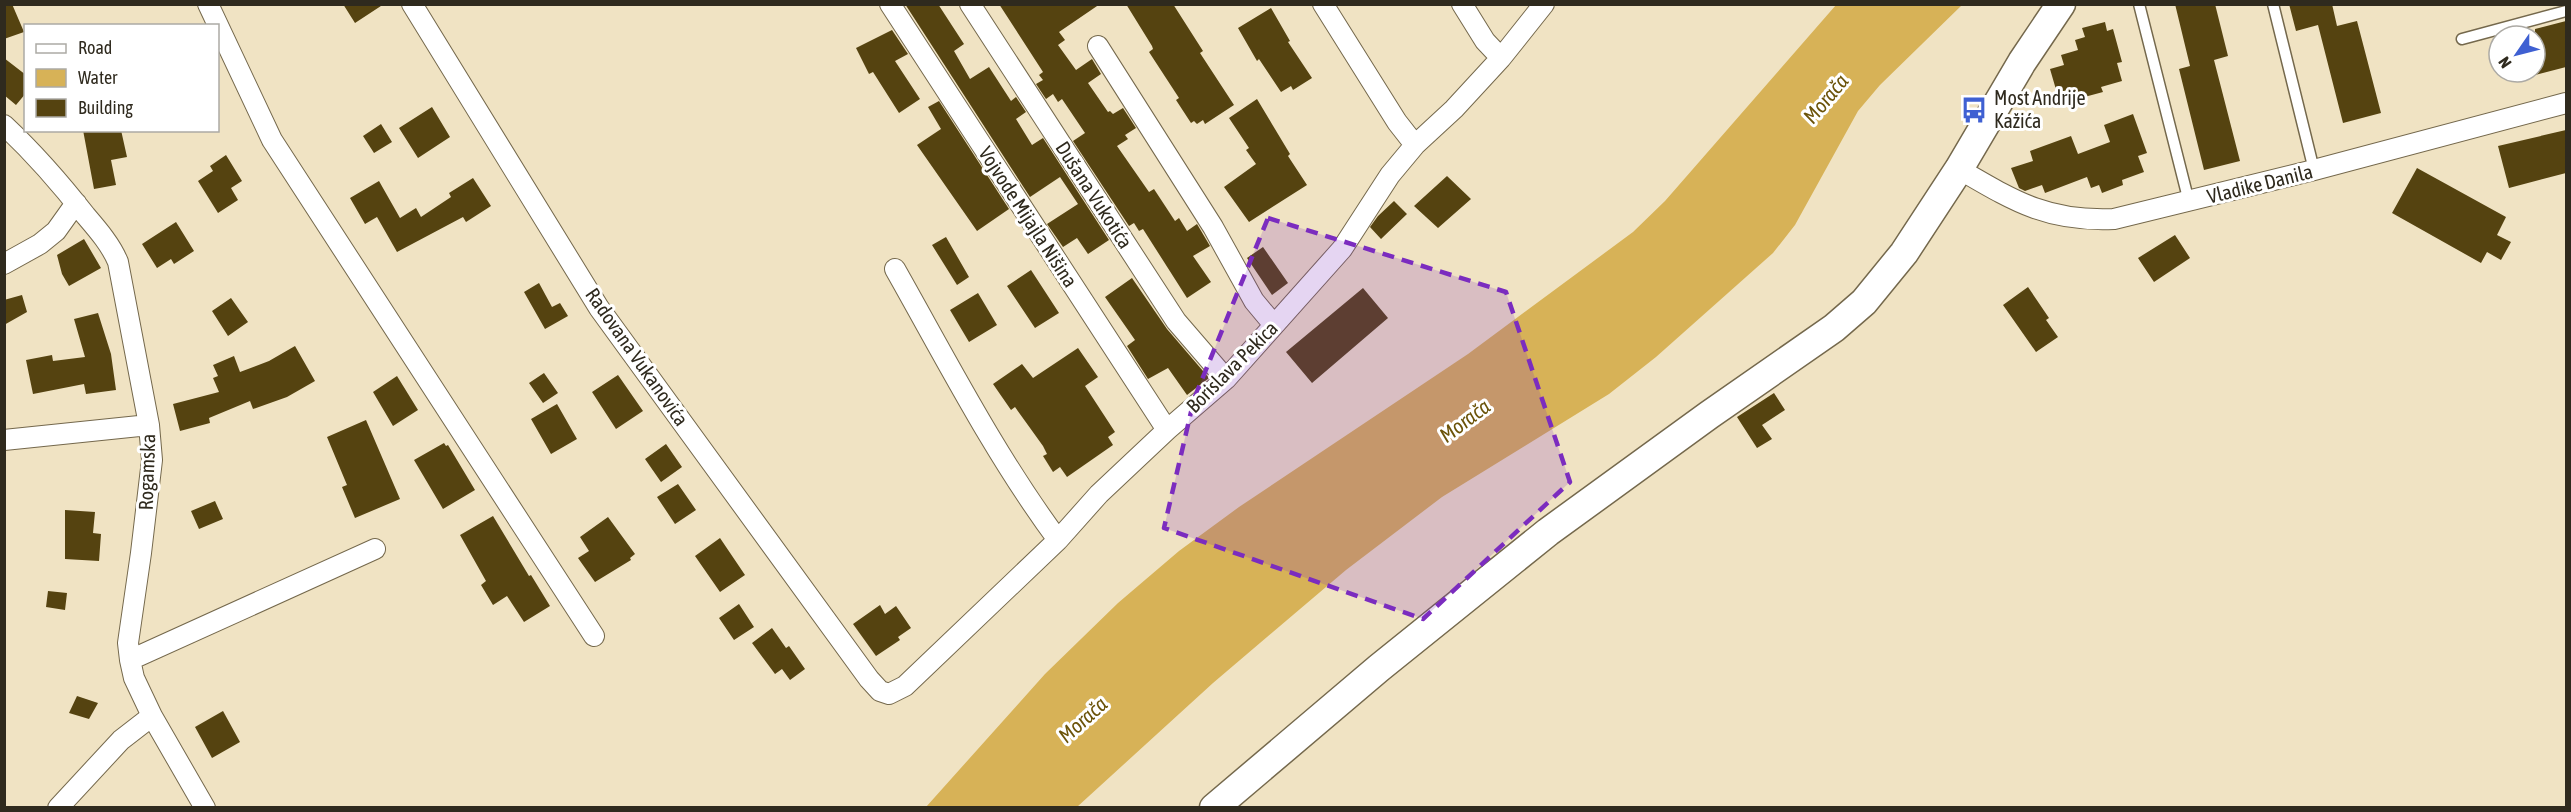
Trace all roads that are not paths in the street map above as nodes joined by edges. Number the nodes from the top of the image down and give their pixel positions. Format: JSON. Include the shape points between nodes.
{"nodes":[{"id":1,"x":208,"y":4,"type":"edge"},
{"id":2,"x":412,"y":4,"type":"edge"},
{"id":3,"x":890,"y":4,"type":"edge"},
{"id":4,"x":970,"y":4,"type":"edge"},
{"id":5,"x":1323,"y":4,"type":"edge"},
{"id":6,"x":1462,"y":4,"type":"edge"},
{"id":7,"x":1544,"y":4,"type":"edge"},
{"id":8,"x":2061,"y":4,"type":"edge"},
{"id":9,"x":2139,"y":4,"type":"edge"},
{"id":10,"x":2273,"y":4,"type":"edge"},
{"id":11,"x":2566,"y":11,"type":"edge"},
{"id":12,"x":217,"y":24,"type":"edge"},
{"id":13,"x":219,"y":27,"type":"edge"},
{"id":14,"x":2462,"y":39,"type":"dead end"},
{"id":15,"x":1098,"y":46,"type":"dead end"},
{"id":16,"x":1501,"y":58,"type":"junction"},
{"id":17,"x":2566,"y":103,"type":"edge"},
{"id":18,"x":4,"y":125,"type":"edge"},
{"id":19,"x":1415,"y":145,"type":"junction"},
{"id":20,"x":1959,"y":169,"type":"junction"},
{"id":21,"x":2314,"y":170,"type":"junction"},
{"id":22,"x":2189,"y":202,"type":"junction"},
{"id":23,"x":76,"y":203,"type":"junction"},
{"id":24,"x":4,"y":264,"type":"edge"},
{"id":25,"x":895,"y":269,"type":"dead end"},
{"id":26,"x":1274,"y":325,"type":"junction"},
{"id":27,"x":1226,"y":380,"type":"junction"},
{"id":28,"x":149,"y":425,"type":"junction"},
{"id":29,"x":1167,"y":430,"type":"junction"},
{"id":30,"x":4,"y":440,"type":"edge"},
{"id":31,"x":1058,"y":540,"type":"junction"},
{"id":32,"x":375,"y":549,"type":"dead end"},
{"id":33,"x":594,"y":636,"type":"dead end"},
{"id":34,"x":130,"y":660,"type":"junction"},
{"id":35,"x":885,"y":694,"type":"joint"},
{"id":36,"x":152,"y":716,"type":"junction"},
{"id":37,"x":57,"y":807,"type":"edge"},
{"id":38,"x":205,"y":807,"type":"edge"},
{"id":39,"x":1214,"y":807,"type":"edge"}],
"edges":[{"from":1,"to":12,"type":"street"},
{"from":2,"to":35,"type":"street","name":"Radovana Vukanovića","via":[[600,308],[869,679]]},
{"from":3,"to":29,"type":"street","name":"Vojvode Mijajla Nišina"},
{"from":4,"to":27,"type":"street","name":"Dušana Vukotića","via":[[1176,321]]},
{"from":5,"to":19,"type":"street"},
{"from":6,"to":16,"type":"street"},
{"from":7,"to":16,"type":"street","name":"Borislava Pekica"},
{"from":8,"to":20,"type":"main road","via":[[2011,79]]},
{"from":9,"to":22,"type":"lane"},
{"from":10,"to":21,"type":"lane"},
{"from":11,"to":14,"type":"lane"},
{"from":13,"to":33,"type":"street","via":[[272,140]]},
{"from":15,"to":26,"type":"street","via":[[1213,227],[1254,301]]},
{"from":16,"to":19,"type":"street","name":"Borislava Pekica"},
{"from":17,"to":21,"type":"street","name":"Vladike Danila"},
{"from":18,"to":23,"type":"street","name":"Rogamska"},
{"from":19,"to":26,"type":"street","name":"Borislava Pekica","via":[[1390,175],[1342,249]]},
{"from":20,"to":22,"type":"street","name":"Vladike Danila","via":[[2029,208],[2058,217],[2114,219]]},
{"from":20,"to":39,"type":"main road","via":[[1892,270],[1846,318],[1548,532]]},
{"from":21,"to":22,"type":"street","name":"Vladike Danila"},
{"from":23,"to":24,"type":"street","via":[[57,231]]},
{"from":23,"to":28,"type":"street","name":"Rogamska","via":[[118,262]]},
{"from":25,"to":31,"type":"street","via":[[1009,469]]},
{"from":26,"to":27,"type":"street","name":"Borislava Pekica"},
{"from":27,"to":29,"type":"street","name":"Borislava Pekica"},
{"from":28,"to":30,"type":"street"},
{"from":28,"to":34,"type":"street","name":"Rogamska","via":[[152,460],[128,643]]},
{"from":29,"to":31,"type":"street","name":"Borislava Pekica","via":[[1099,494]]},
{"from":31,"to":35,"type":"street","name":"Borislava Pekica","via":[[905,686]]},
{"from":32,"to":34,"type":"street"},
{"from":34,"to":36,"type":"street","name":"Rogamska"},
{"from":36,"to":37,"type":"street","via":[[121,740]]},
{"from":36,"to":38,"type":"street","name":"Rogamska"}]}
